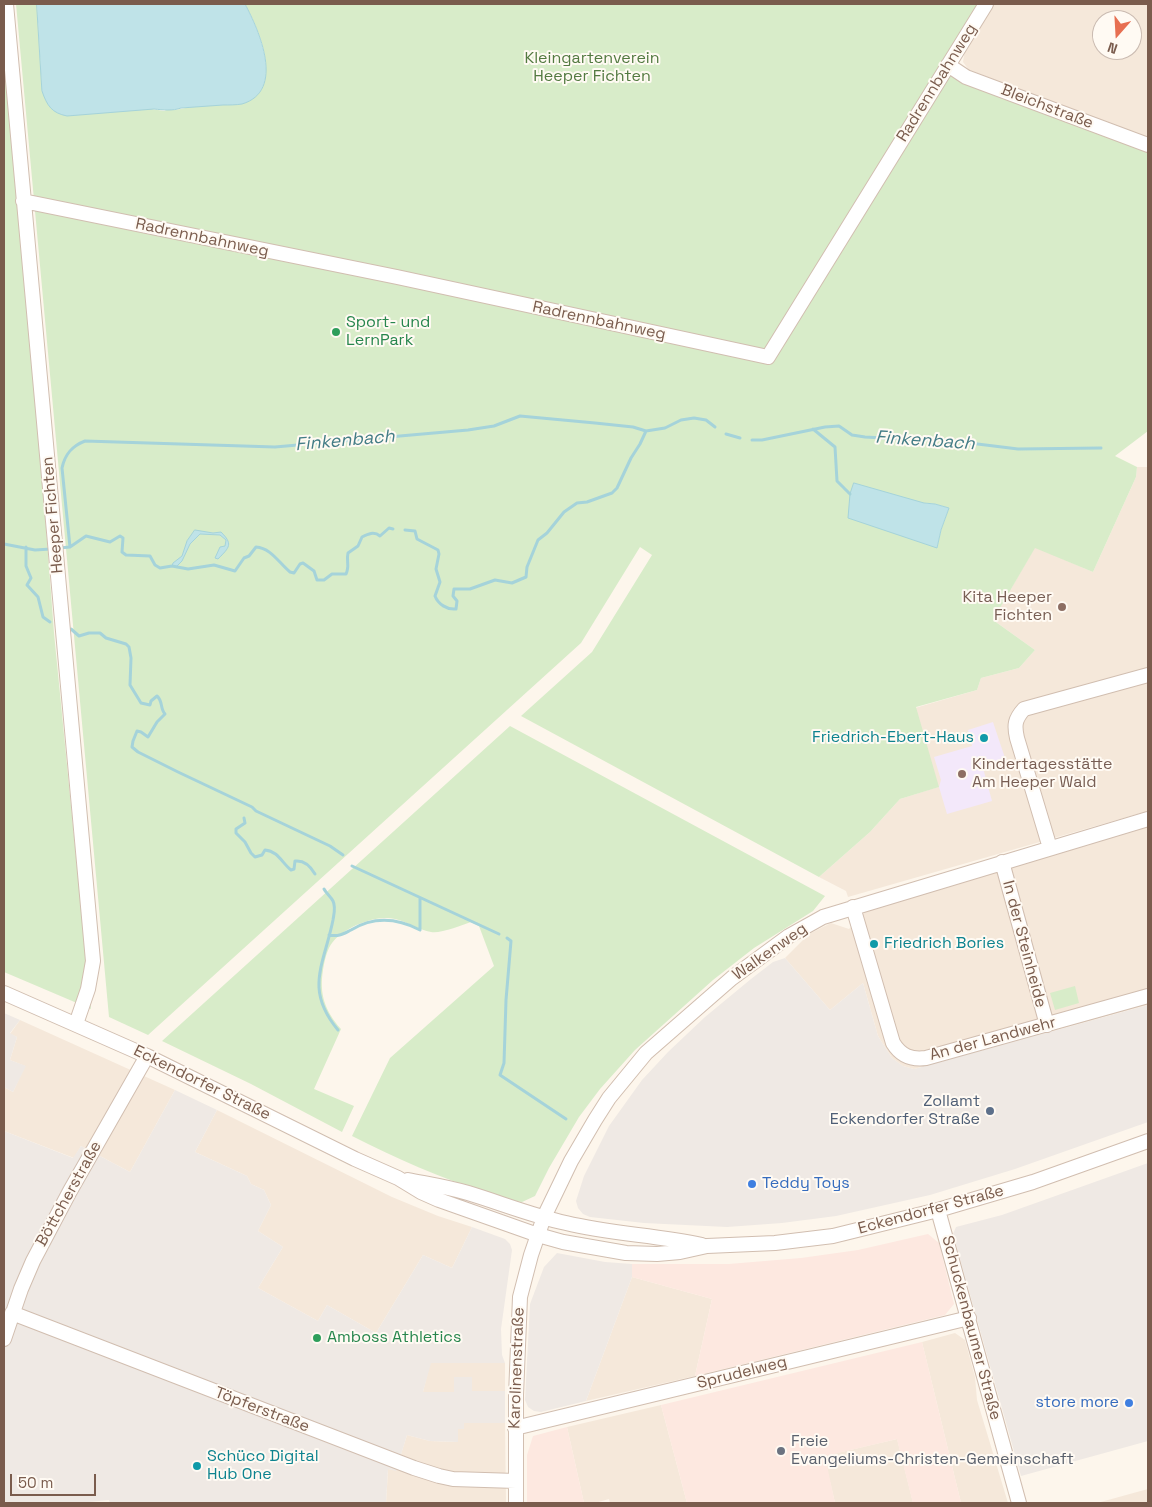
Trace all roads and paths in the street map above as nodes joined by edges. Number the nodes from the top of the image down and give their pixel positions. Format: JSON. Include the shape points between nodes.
{"nodes":[{"id":1,"x":6,"y":4,"type":"edge"},
{"id":2,"x":986,"y":4,"type":"edge"},
{"id":3,"x":948,"y":65,"type":"junction"},
{"id":4,"x":1148,"y":144,"type":"edge"},
{"id":5,"x":23,"y":201,"type":"junction"},
{"id":6,"x":1148,"y":675,"type":"edge"},
{"id":7,"x":1148,"y":819,"type":"edge"},
{"id":8,"x":1050,"y":848,"type":"junction"},
{"id":9,"x":1002,"y":862,"type":"junction"},
{"id":10,"x":853,"y":907,"type":"junction"},
{"id":11,"x":4,"y":993,"type":"edge"},
{"id":12,"x":1148,"y":996,"type":"edge"},
{"id":13,"x":76,"y":1024,"type":"junction"},
{"id":14,"x":1047,"y":1025,"type":"junction"},
{"id":15,"x":147,"y":1056,"type":"junction"},
{"id":16,"x":1148,"y":1141,"type":"edge"},
{"id":17,"x":398,"y":1178,"type":"junction"},
{"id":18,"x":938,"y":1210,"type":"junction"},
{"id":19,"x":544,"y":1218,"type":"junction"},
{"id":20,"x":538,"y":1235,"type":"junction"},
{"id":21,"x":707,"y":1246,"type":"junction"},
{"id":22,"x":12,"y":1313,"type":"junction"},
{"id":23,"x":969,"y":1318,"type":"junction"},
{"id":24,"x":4,"y":1339,"type":"edge"},
{"id":25,"x":515,"y":1428,"type":"junction"},
{"id":26,"x":516,"y":1481,"type":"junction"},
{"id":27,"x":516,"y":1503,"type":"edge"},
{"id":28,"x":1019,"y":1503,"type":"edge"}],
"edges":[{"from":1,"to":5,"type":"street","name":"Heeper Fichten"},
{"from":2,"to":3,"type":"street","name":"Radrennbahnweg"},
{"from":3,"to":4,"type":"street","name":"Bleichstraße","via":[[966,77]]},
{"from":3,"to":5,"type":"street","name":"Radrennbahnweg","via":[[768,357]]},
{"from":5,"to":13,"type":"street","name":"Heeper Fichten","via":[[93,961]]},
{"from":6,"to":8,"type":"street","via":[[1024,709],[1015,721],[1017,738]]},
{"from":7,"to":8,"type":"street","name":"Walkenweg"},
{"from":8,"to":9,"type":"street","name":"Walkenweg"},
{"from":9,"to":10,"type":"street","name":"Walkenweg"},
{"from":9,"to":14,"type":"street","name":"In der Steinheide"},
{"from":10,"to":14,"type":"street","name":"An der Landwehr","via":[[893,1043],[906,1056],[926,1058]]},
{"from":10,"to":19,"type":"street","name":"Walkenweg","via":[[823,917],[789,936],[732,978],[646,1053],[595,1120]]},
{"from":11,"to":13,"type":"street","name":"Eckendorfer Straße"},
{"from":12,"to":14,"type":"street","name":"An der Landwehr"},
{"from":13,"to":15,"type":"street","name":"Eckendorfer Straße"},
{"from":15,"to":17,"type":"street","name":"Eckendorfer Straße"},
{"from":15,"to":22,"type":"street","name":"Böttcherstraße","via":[[52,1225],[26,1275]]},
{"from":16,"to":18,"type":"street","name":"Eckendorfer Straße","via":[[1034,1182]]},
{"from":17,"to":19,"type":"street","name":"Eckendorfer Straße","via":[[455,1190]]},
{"from":17,"to":20,"type":"street","name":"Eckendorfer Straße","via":[[439,1200]]},
{"from":18,"to":21,"type":"street","name":"Eckendorfer Straße","via":[[822,1238]]},
{"from":18,"to":23,"type":"street","name":"Schuckenbaumer Straße"},
{"from":19,"to":20,"type":"street","name":"Walkenweg"},
{"from":19,"to":21,"type":"street","name":"Eckendorfer Straße"},
{"from":20,"to":21,"type":"street","name":"Eckendorfer Straße","via":[[626,1254],[680,1252]]},
{"from":20,"to":25,"type":"street","name":"Karolinenstraße","via":[[518,1308]]},
{"from":22,"to":24,"type":"street","name":"Böttcherstraße"},
{"from":22,"to":26,"type":"street","name":"Töpferstraße","via":[[414,1468],[453,1479]]},
{"from":23,"to":25,"type":"street","name":"Sprudelweg"},
{"from":23,"to":28,"type":"street","name":"Schuckenbaumer Straße"},
{"from":25,"to":26,"type":"street","name":"Karolinenstraße"},
{"from":26,"to":27,"type":"street","name":"Karolinenstraße"}]}
